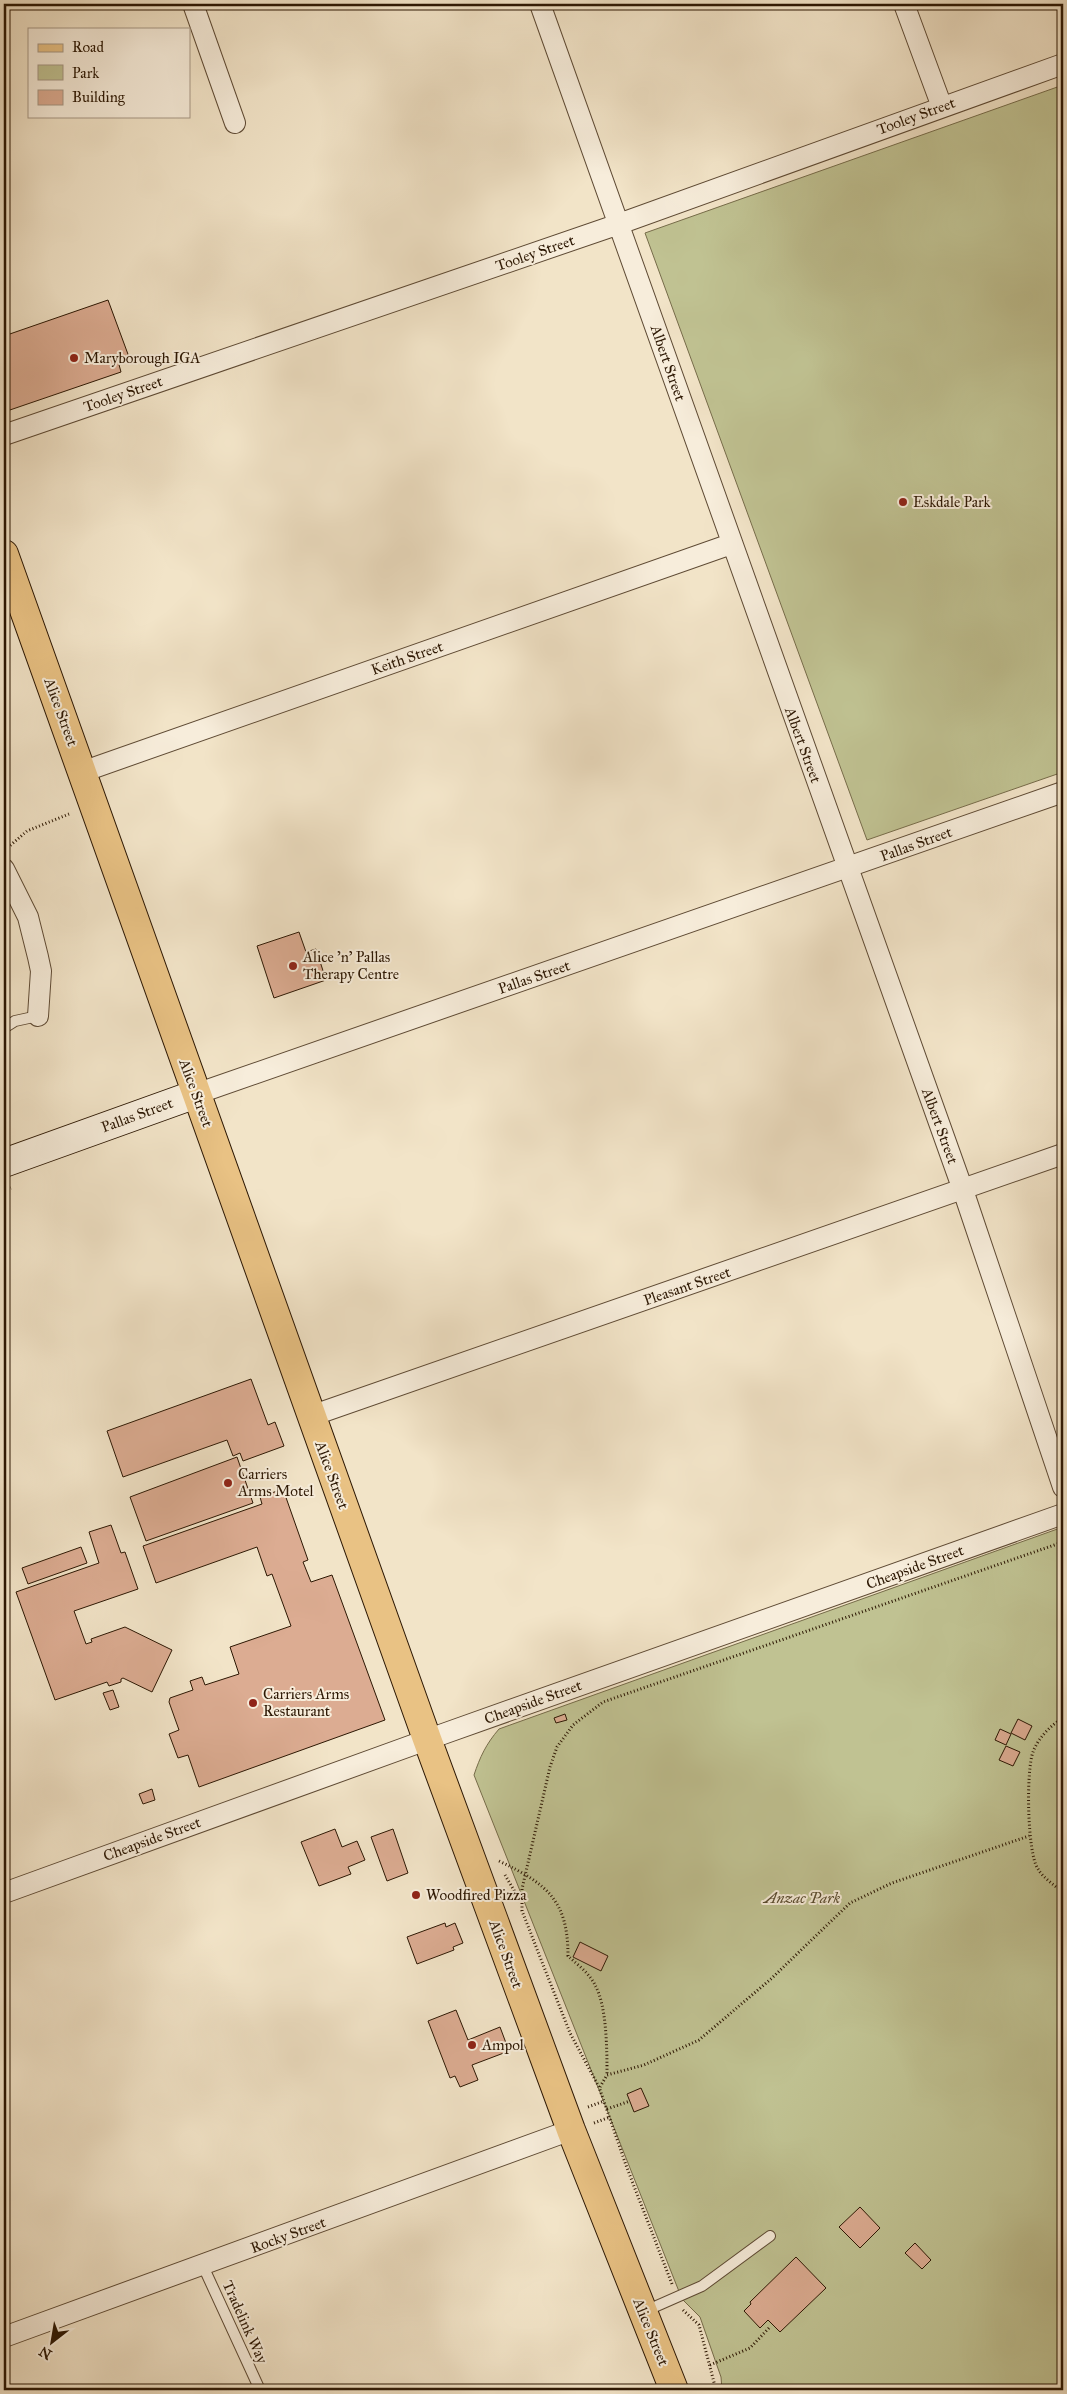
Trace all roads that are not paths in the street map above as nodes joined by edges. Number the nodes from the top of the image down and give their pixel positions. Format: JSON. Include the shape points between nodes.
{"nodes":[{"id":1,"x":193,"y":4,"type":"edge"},
{"id":2,"x":540,"y":4,"type":"edge"},
{"id":3,"x":904,"y":4,"type":"edge"},
{"id":4,"x":1063,"y":64,"type":"edge"},
{"id":5,"x":942,"y":107,"type":"junction"},
{"id":6,"x":235,"y":122,"type":"dead end"},
{"id":7,"x":619,"y":224,"type":"junction"},
{"id":8,"x":4,"y":435,"type":"edge"},
{"id":9,"x":731,"y":544,"type":"junction"},
{"id":10,"x":4,"y":554,"type":"edge"},
{"id":11,"x":82,"y":772,"type":"junction"},
{"id":12,"x":1063,"y":792,"type":"edge"},
{"id":13,"x":848,"y":868,"type":"junction"},
{"id":14,"x":4,"y":869,"type":"edge"},
{"id":15,"x":38,"y":1016,"type":"joint"},
{"id":16,"x":4,"y":1028,"type":"edge"},
{"id":17,"x":196,"y":1094,"type":"junction"},
{"id":18,"x":1063,"y":1154,"type":"edge"},
{"id":19,"x":4,"y":1163,"type":"edge"},
{"id":20,"x":963,"y":1190,"type":"junction"},
{"id":21,"x":310,"y":1416,"type":"junction"},
{"id":22,"x":1063,"y":1487,"type":"edge"},
{"id":23,"x":1063,"y":1514,"type":"edge"},
{"id":24,"x":427,"y":1740,"type":"junction"},
{"id":25,"x":4,"y":1893,"type":"edge"},
{"id":26,"x":582,"y":2121,"type":"junction"},
{"id":27,"x":770,"y":2236,"type":"dead end"},
{"id":28,"x":203,"y":2266,"type":"junction"},
{"id":29,"x":642,"y":2312,"type":"junction"},
{"id":30,"x":4,"y":2337,"type":"edge"},
{"id":31,"x":260,"y":2390,"type":"edge"},
{"id":32,"x":674,"y":2390,"type":"edge"}],
"edges":[{"from":1,"to":6,"type":"street"},
{"from":2,"to":7,"type":"street","name":"Albert Street"},
{"from":3,"to":5,"type":"street"},
{"from":4,"to":5,"type":"street","name":"Tooley Street"},
{"from":5,"to":7,"type":"street","name":"Tooley Street"},
{"from":7,"to":8,"type":"street","name":"Tooley Street"},
{"from":7,"to":9,"type":"street","name":"Albert Street"},
{"from":9,"to":11,"type":"street","name":"Keith Street"},
{"from":9,"to":13,"type":"street","name":"Albert Street"},
{"from":10,"to":11,"type":"main road","name":"Alice Street"},
{"from":11,"to":17,"type":"main road","name":"Alice Street"},
{"from":12,"to":13,"type":"street","name":"Pallas Street"},
{"from":13,"to":17,"type":"street","name":"Pallas Street"},
{"from":13,"to":20,"type":"street","name":"Albert Street"},
{"from":14,"to":15,"type":"street","via":[[28,917],[38,957],[41,971]]},
{"from":15,"to":16,"type":"lane","via":[[15,1021]]},
{"from":17,"to":19,"type":"street","name":"Pallas Street"},
{"from":17,"to":21,"type":"main road","name":"Alice Street"},
{"from":18,"to":20,"type":"street","name":"Pleasant Street"},
{"from":20,"to":21,"type":"street","name":"Pleasant Street"},
{"from":20,"to":22,"type":"street","name":"Albert Street"},
{"from":21,"to":24,"type":"main road","name":"Alice Street"},
{"from":23,"to":24,"type":"street","name":"Cheapside Street"},
{"from":24,"to":25,"type":"street","name":"Cheapside Street"},
{"from":24,"to":26,"type":"main road","name":"Alice Street"},
{"from":26,"to":28,"type":"street","name":"Rocky Street"},
{"from":26,"to":29,"type":"main road","name":"Alice Street"},
{"from":27,"to":29,"type":"lane","via":[[702,2286]]},
{"from":28,"to":30,"type":"street","name":"Rocky Street"},
{"from":28,"to":31,"type":"lane","name":"Tradelink Way"},
{"from":29,"to":32,"type":"main road","name":"Alice Street"}]}
